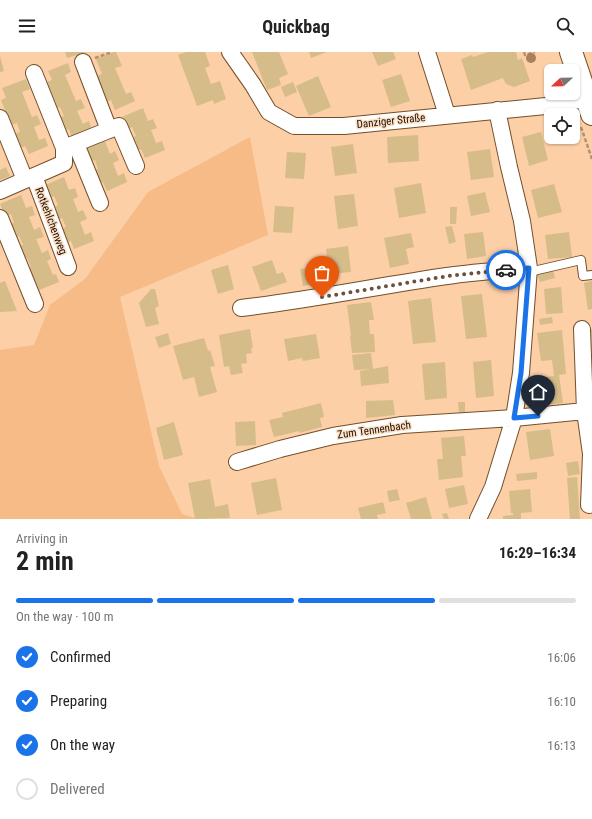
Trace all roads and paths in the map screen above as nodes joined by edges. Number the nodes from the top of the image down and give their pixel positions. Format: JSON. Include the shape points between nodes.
{"nodes":[{"id":1,"x":230,"y":52,"type":"edge"},
{"id":2,"x":427,"y":52,"type":"edge"},
{"id":3,"x":524,"y":52,"type":"edge"},
{"id":4,"x":535,"y":52,"type":"edge"},
{"id":5,"x":571,"y":52,"type":"edge"},
{"id":6,"x":83,"y":62,"type":"dead end"},
{"id":7,"x":34,"y":73,"type":"dead end"},
{"id":8,"x":583,"y":104,"type":"edge"},
{"id":9,"x":497,"y":110,"type":"junction"},
{"id":10,"x":447,"y":115,"type":"junction"},
{"id":11,"x":0,"y":118,"type":"edge"},
{"id":12,"x":109,"y":130,"type":"junction"},
{"id":13,"x":70,"y":146,"type":"junction"},
{"id":14,"x":592,"y":159,"type":"edge"},
{"id":15,"x":136,"y":166,"type":"dead end"},
{"id":16,"x":29,"y":178,"type":"junction"},
{"id":17,"x":0,"y":191,"type":"edge"},
{"id":18,"x":100,"y":203,"type":"dead end"},
{"id":19,"x":0,"y":218,"type":"edge"},
{"id":20,"x":68,"y":267,"type":"dead end"},
{"id":21,"x":529,"y":270,"type":"junction"},
{"id":22,"x":592,"y":275,"type":"edge"},
{"id":23,"x":35,"y":304,"type":"dead end"},
{"id":24,"x":241,"y":308,"type":"dead end"},
{"id":25,"x":582,"y":329,"type":"dead end"},
{"id":26,"x":585,"y":411,"type":"junction"},
{"id":27,"x":514,"y":418,"type":"junction"},
{"id":28,"x":237,"y":462,"type":"dead end"},
{"id":29,"x":589,"y":505,"type":"dead end"},
{"id":30,"x":478,"y":519,"type":"edge"}],
"edges":[{"from":1,"to":10,"type":"street","name":"Danziger Straße","via":[[269,112],[294,126],[344,126]]},
{"from":2,"to":10,"type":"street"},
{"from":3,"to":4,"type":"path","via":[[525,55]]},
{"from":5,"to":8,"type":"main road"},
{"from":6,"to":12,"type":"street"},
{"from":7,"to":13,"type":"street"},
{"from":8,"to":9,"type":"street","name":"Danziger Straße"},
{"from":8,"to":14,"type":"path"},
{"from":9,"to":10,"type":"street","name":"Danziger Straße"},
{"from":9,"to":21,"type":"street","via":[[522,221]]},
{"from":11,"to":16,"type":"street","name":"Rotkehlchenweg"},
{"from":12,"to":13,"type":"street"},
{"from":12,"to":15,"type":"street","via":[[119,126]]},
{"from":13,"to":16,"type":"street","name":"Rotkehlchenweg","via":[[64,163]]},
{"from":13,"to":18,"type":"street"},
{"from":16,"to":17,"type":"street","name":"Rotkehlchenweg"},
{"from":16,"to":20,"type":"street","name":"Rotkehlchenweg"},
{"from":19,"to":23,"type":"street"},
{"from":21,"to":22,"type":"lane","via":[[582,260],[584,276]]},
{"from":21,"to":24,"type":"street","via":[[448,276]]},
{"from":21,"to":27,"type":"street","via":[[521,373]]},
{"from":25,"to":26,"type":"street"},
{"from":26,"to":27,"type":"street","name":"Zum Tennenbach"},
{"from":26,"to":29,"type":"street","via":[[591,454]]},
{"from":27,"to":28,"type":"street","name":"Zum Tennenbach","via":[[402,425],[333,436]]},
{"from":27,"to":30,"type":"street","via":[[493,487]]}]}
